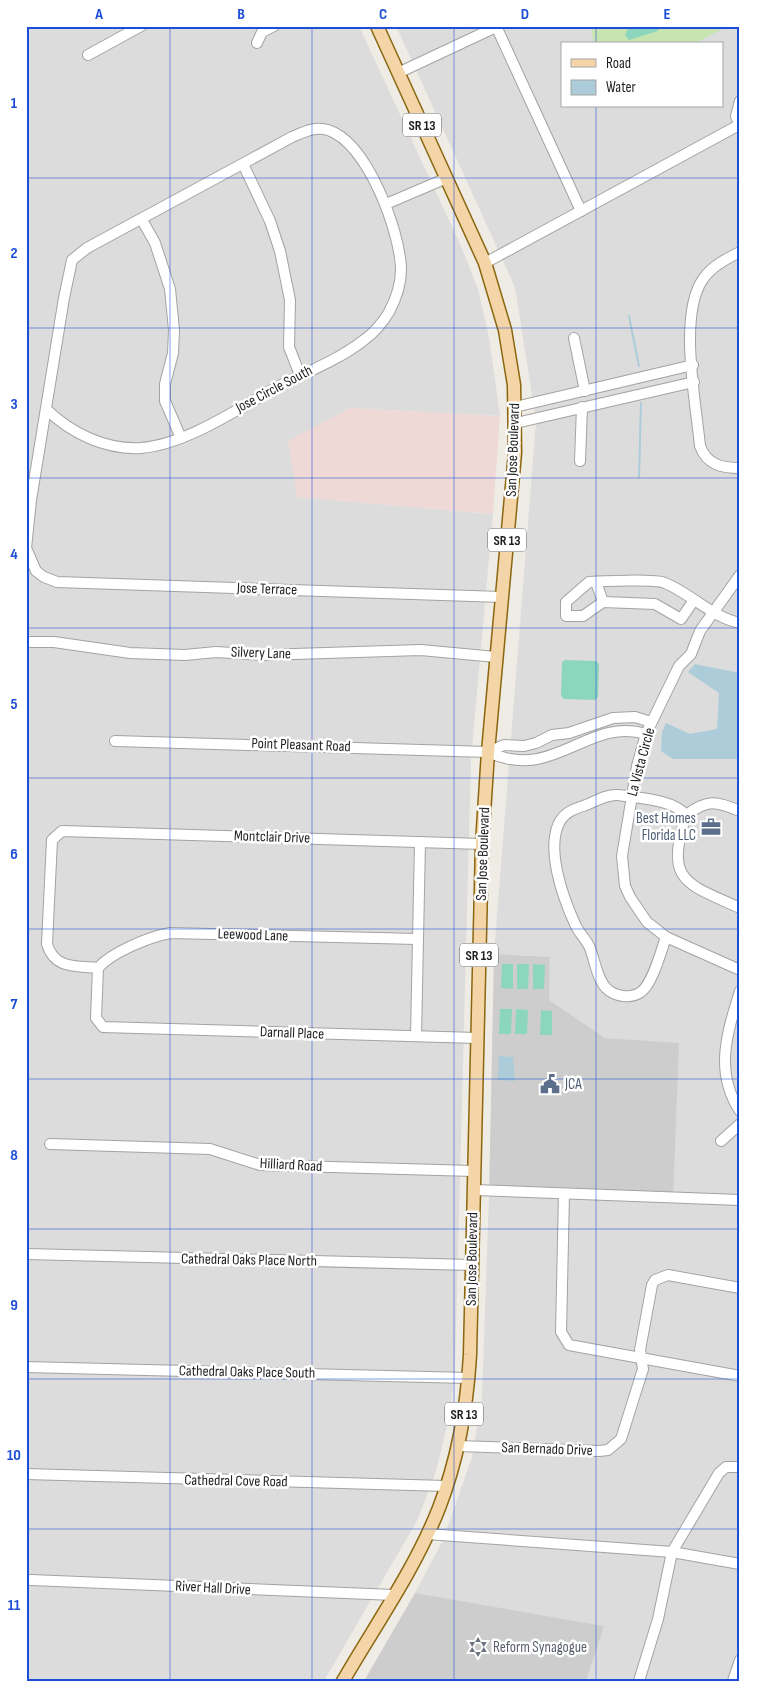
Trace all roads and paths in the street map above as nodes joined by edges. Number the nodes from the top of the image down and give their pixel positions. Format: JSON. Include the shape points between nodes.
{"nodes":[{"id":1,"x":141,"y":26,"type":"edge"},
{"id":2,"x":274,"y":26,"type":"edge"},
{"id":3,"x":377,"y":26,"type":"edge"},
{"id":4,"x":497,"y":26,"type":"edge"},
{"id":5,"x":257,"y":43,"type":"dead end"},
{"id":6,"x":88,"y":55,"type":"dead end"},
{"id":7,"x":398,"y":73,"type":"junction"},
{"id":8,"x":740,"y":101,"type":"edge"},
{"id":9,"x":739,"y":126,"type":"edge"},
{"id":10,"x":243,"y":164,"type":"junction"},
{"id":11,"x":447,"y":178,"type":"junction"},
{"id":12,"x":386,"y":204,"type":"junction"},
{"id":13,"x":581,"y":211,"type":"junction"},
{"id":14,"x":142,"y":220,"type":"junction"},
{"id":15,"x":740,"y":252,"type":"edge"},
{"id":16,"x":485,"y":263,"type":"junction"},
{"id":17,"x":574,"y":338,"type":"dead end"},
{"id":18,"x":693,"y":365,"type":"junction"},
{"id":19,"x":300,"y":375,"type":"junction"},
{"id":20,"x":694,"y":382,"type":"junction"},
{"id":21,"x":585,"y":390,"type":"junction"},
{"id":22,"x":515,"y":407,"type":"junction"},
{"id":23,"x":46,"y":408,"type":"junction"},
{"id":24,"x":582,"y":408,"type":"junction"},
{"id":25,"x":516,"y":423,"type":"junction"},
{"id":26,"x":181,"y":438,"type":"junction"},
{"id":27,"x":580,"y":461,"type":"dead end"},
{"id":28,"x":740,"y":468,"type":"edge"},
{"id":29,"x":740,"y":575,"type":"edge"},
{"id":30,"x":596,"y":582,"type":"junction"},
{"id":31,"x":502,"y":597,"type":"junction"},
{"id":32,"x":694,"y":600,"type":"junction"},
{"id":33,"x":603,"y":602,"type":"junction"},
{"id":34,"x":713,"y":613,"type":"junction"},
{"id":35,"x":740,"y":623,"type":"edge"},
{"id":36,"x":26,"y":642,"type":"edge"},
{"id":37,"x":496,"y":657,"type":"junction"},
{"id":38,"x":652,"y":722,"type":"junction"},
{"id":39,"x":599,"y":723,"type":"junction"},
{"id":40,"x":566,"y":733,"type":"junction"},
{"id":41,"x":603,"y":734,"type":"junction"},
{"id":42,"x":646,"y":734,"type":"junction"},
{"id":43,"x":115,"y":740,"type":"dead end"},
{"id":44,"x":572,"y":748,"type":"junction"},
{"id":45,"x":488,"y":752,"type":"junction"},
{"id":46,"x":631,"y":798,"type":"junction"},
{"id":47,"x":740,"y":811,"type":"edge"},
{"id":48,"x":686,"y":815,"type":"junction"},
{"id":49,"x":420,"y":842,"type":"junction"},
{"id":50,"x":482,"y":844,"type":"junction"},
{"id":51,"x":740,"y":908,"type":"edge"},
{"id":52,"x":666,"y":937,"type":"junction"},
{"id":53,"x":417,"y":939,"type":"junction"},
{"id":54,"x":98,"y":968,"type":"junction"},
{"id":55,"x":740,"y":970,"type":"edge"},
{"id":56,"x":740,"y":991,"type":"edge"},
{"id":57,"x":416,"y":1036,"type":"junction"},
{"id":58,"x":477,"y":1038,"type":"junction"},
{"id":59,"x":740,"y":1111,"type":"edge"},
{"id":60,"x":740,"y":1124,"type":"edge"},
{"id":61,"x":721,"y":1141,"type":"dead end"},
{"id":62,"x":50,"y":1144,"type":"dead end"},
{"id":63,"x":474,"y":1171,"type":"junction"},
{"id":64,"x":474,"y":1190,"type":"junction"},
{"id":65,"x":564,"y":1194,"type":"junction"},
{"id":66,"x":740,"y":1200,"type":"edge"},
{"id":67,"x":26,"y":1254,"type":"edge"},
{"id":68,"x":472,"y":1265,"type":"junction"},
{"id":69,"x":740,"y":1288,"type":"edge"},
{"id":70,"x":641,"y":1359,"type":"junction"},
{"id":71,"x":26,"y":1367,"type":"edge"},
{"id":72,"x":740,"y":1376,"type":"edge"},
{"id":73,"x":469,"y":1378,"type":"junction"},
{"id":74,"x":458,"y":1446,"type":"junction"},
{"id":75,"x":740,"y":1467,"type":"edge"},
{"id":76,"x":26,"y":1474,"type":"edge"},
{"id":77,"x":446,"y":1486,"type":"junction"},
{"id":78,"x":427,"y":1534,"type":"junction"},
{"id":79,"x":672,"y":1552,"type":"junction"},
{"id":80,"x":740,"y":1564,"type":"edge"},
{"id":81,"x":31,"y":1580,"type":"dead end"},
{"id":82,"x":394,"y":1595,"type":"junction"},
{"id":83,"x":740,"y":1660,"type":"edge"},
{"id":84,"x":342,"y":1681,"type":"edge"},
{"id":85,"x":639,"y":1681,"type":"edge"},
{"id":86,"x":733,"y":1681,"type":"edge"}],
"edges":[{"from":1,"to":6,"type":"street"},
{"from":2,"to":5,"type":"street","via":[[262,32]]},
{"from":3,"to":7,"type":"main road","name":"San Jose Boulevard","number":"SR 13"},
{"from":4,"to":7,"type":"street"},
{"from":4,"to":13,"type":"street"},
{"from":7,"to":11,"type":"main road","name":"San Jose Boulevard","number":"SR 13"},
{"from":8,"to":9,"type":"street","via":[[736,116]]},
{"from":9,"to":13,"type":"street"},
{"from":10,"to":12,"type":"street","name":"Jose Circle South","via":[[310,129],[327,130],[344,140],[360,159]]},
{"from":10,"to":14,"type":"street"},
{"from":10,"to":19,"type":"street","via":[[270,221],[280,251],[290,300],[289,348]]},
{"from":11,"to":12,"type":"street"},
{"from":11,"to":16,"type":"main road","name":"San Jose Boulevard","number":"SR 13"},
{"from":12,"to":19,"type":"street","name":"Jose Circle South","via":[[401,268],[399,287],[389,313],[365,340]]},
{"from":13,"to":16,"type":"street"},
{"from":14,"to":23,"type":"street","via":[[87,248],[72,260]]},
{"from":14,"to":26,"type":"street","via":[[155,243],[170,289],[174,330],[165,401]]},
{"from":15,"to":18,"type":"street","via":[[714,266],[693,298]]},
{"from":16,"to":22,"type":"main road","name":"San Jose Boulevard","number":"SR 13","via":[[505,330]]},
{"from":17,"to":21,"type":"street"},
{"from":18,"to":20,"type":"street"},
{"from":18,"to":21,"type":"street"},
{"from":19,"to":26,"type":"street","name":"Jose Circle South"},
{"from":20,"to":24,"type":"street"},
{"from":20,"to":28,"type":"street","via":[[700,446],[706,458],[718,466]]},
{"from":21,"to":22,"type":"street"},
{"from":22,"to":25,"type":"main road","name":"San Jose Boulevard","number":"SR 13"},
{"from":23,"to":26,"type":"street","name":"Jose Circle South","via":[[69,428],[106,444],[141,448]]},
{"from":23,"to":31,"type":"street","name":"Jose Terrace","via":[[26,548],[36,571],[44,577],[57,582]]},
{"from":24,"to":25,"type":"street"},
{"from":24,"to":27,"type":"street"},
{"from":25,"to":31,"type":"main road","name":"San Jose Boulevard","number":"SR 13"},
{"from":29,"to":34,"type":"street","name":"La Vista Circle"},
{"from":30,"to":32,"type":"street","via":[[664,583]]},
{"from":30,"to":33,"type":"street"},
{"from":30,"to":33,"type":"street","via":[[589,582],[566,602],[566,616],[583,616]]},
{"from":31,"to":37,"type":"main road","name":"San Jose Boulevard","number":"SR 13"},
{"from":32,"to":33,"type":"street","via":[[681,619],[654,604]]},
{"from":32,"to":34,"type":"street"},
{"from":34,"to":35,"type":"street"},
{"from":34,"to":38,"type":"street","name":"La Vista Circle","via":[[700,631],[691,654],[679,666]]},
{"from":36,"to":37,"type":"street","name":"Silvery Lane","via":[[54,642],[130,653],[294,655],[421,650]]},
{"from":37,"to":45,"type":"main road","name":"San Jose Boulevard","number":"SR 13"},
{"from":38,"to":39,"type":"street","name":"Point Pleasant Road","via":[[626,716]]},
{"from":38,"to":42,"type":"street","name":"La Vista Circle"},
{"from":39,"to":40,"type":"street","name":"Point Pleasant Road"},
{"from":39,"to":41,"type":"street"},
{"from":40,"to":44,"type":"street"},
{"from":40,"to":45,"type":"street","name":"Point Pleasant Road","via":[[524,746],[504,745]]},
{"from":41,"to":42,"type":"street","name":"Point Pleasant Road","via":[[626,730]]},
{"from":41,"to":44,"type":"street","name":"Point Pleasant Road"},
{"from":42,"to":46,"type":"street","name":"La Vista Circle"},
{"from":43,"to":45,"type":"street","name":"Point Pleasant Road"},
{"from":44,"to":45,"type":"street","name":"Point Pleasant Road","via":[[541,760],[502,759]]},
{"from":45,"to":50,"type":"main road","name":"San Jose Boulevard","number":"SR 13"},
{"from":46,"to":48,"type":"street","via":[[671,805]]},
{"from":46,"to":52,"type":"street","name":"La Vista Circle","via":[[622,856],[625,886],[640,914]]},
{"from":46,"to":52,"type":"street","via":[[610,795],[572,810],[560,820],[556,854],[561,887],[575,925],[588,942],[605,987],[622,996],[641,992],[648,984]]},
{"from":47,"to":48,"type":"street","via":[[724,804],[708,803]]},
{"from":48,"to":51,"type":"street","via":[[678,856],[680,874],[691,886]]},
{"from":49,"to":50,"type":"street","name":"Montclair Drive"},
{"from":49,"to":53,"type":"street"},
{"from":49,"to":54,"type":"street","name":"Montclair Drive","via":[[62,831],[52,840],[47,944],[61,964]]},
{"from":50,"to":58,"type":"main road","name":"San Jose Boulevard","number":"SR 13"},
{"from":52,"to":55,"type":"street","name":"La Vista Circle"},
{"from":53,"to":54,"type":"street","name":"Leewood Lane","via":[[170,933],[132,946]]},
{"from":53,"to":57,"type":"street"},
{"from":54,"to":57,"type":"street","name":"Darnall Place","via":[[96,1018],[107,1028]]},
{"from":56,"to":59,"type":"street","via":[[726,1038],[723,1064],[729,1092]]},
{"from":57,"to":58,"type":"street","name":"Darnall Place"},
{"from":58,"to":63,"type":"main road","name":"San Jose Boulevard","number":"SR 13"},
{"from":60,"to":61,"type":"street"},
{"from":62,"to":63,"type":"street","name":"Hilliard Road","via":[[210,1149],[260,1165]]},
{"from":63,"to":64,"type":"main road","name":"San Jose Boulevard","number":"SR 13"},
{"from":64,"to":65,"type":"street"},
{"from":64,"to":68,"type":"main road","name":"San Jose Boulevard","number":"SR 13"},
{"from":65,"to":66,"type":"street"},
{"from":65,"to":70,"type":"street","via":[[561,1332],[564,1340],[575,1348]]},
{"from":67,"to":68,"type":"street","name":"Cathedral Oaks Place North"},
{"from":68,"to":73,"type":"main road","name":"San Jose Boulevard","number":"SR 13"},
{"from":69,"to":70,"type":"street","name":"San Bernado Drive","via":[[668,1275],[655,1280],[640,1350]]},
{"from":70,"to":72,"type":"street"},
{"from":70,"to":74,"type":"street","name":"San Bernado Drive","via":[[643,1368],[621,1440],[608,1450]]},
{"from":71,"to":73,"type":"street","name":"Cathedral Oaks Place South"},
{"from":73,"to":74,"type":"main road","name":"San Jose Boulevard","number":"SR 13"},
{"from":74,"to":77,"type":"main road","name":"San Jose Boulevard","number":"SR 13"},
{"from":75,"to":79,"type":"street","via":[[726,1467],[719,1472]]},
{"from":76,"to":77,"type":"street","name":"Cathedral Cove Road"},
{"from":77,"to":78,"type":"main road","name":"San Jose Boulevard","number":"SR 13"},
{"from":78,"to":79,"type":"street"},
{"from":78,"to":82,"type":"main road","name":"San Jose Boulevard","number":"SR 13"},
{"from":79,"to":80,"type":"street"},
{"from":79,"to":85,"type":"street","via":[[658,1620]]},
{"from":81,"to":82,"type":"street","name":"River Hall Drive"},
{"from":82,"to":84,"type":"main road","name":"San Jose Boulevard","number":"SR 13"},
{"from":83,"to":86,"type":"street"}]}
